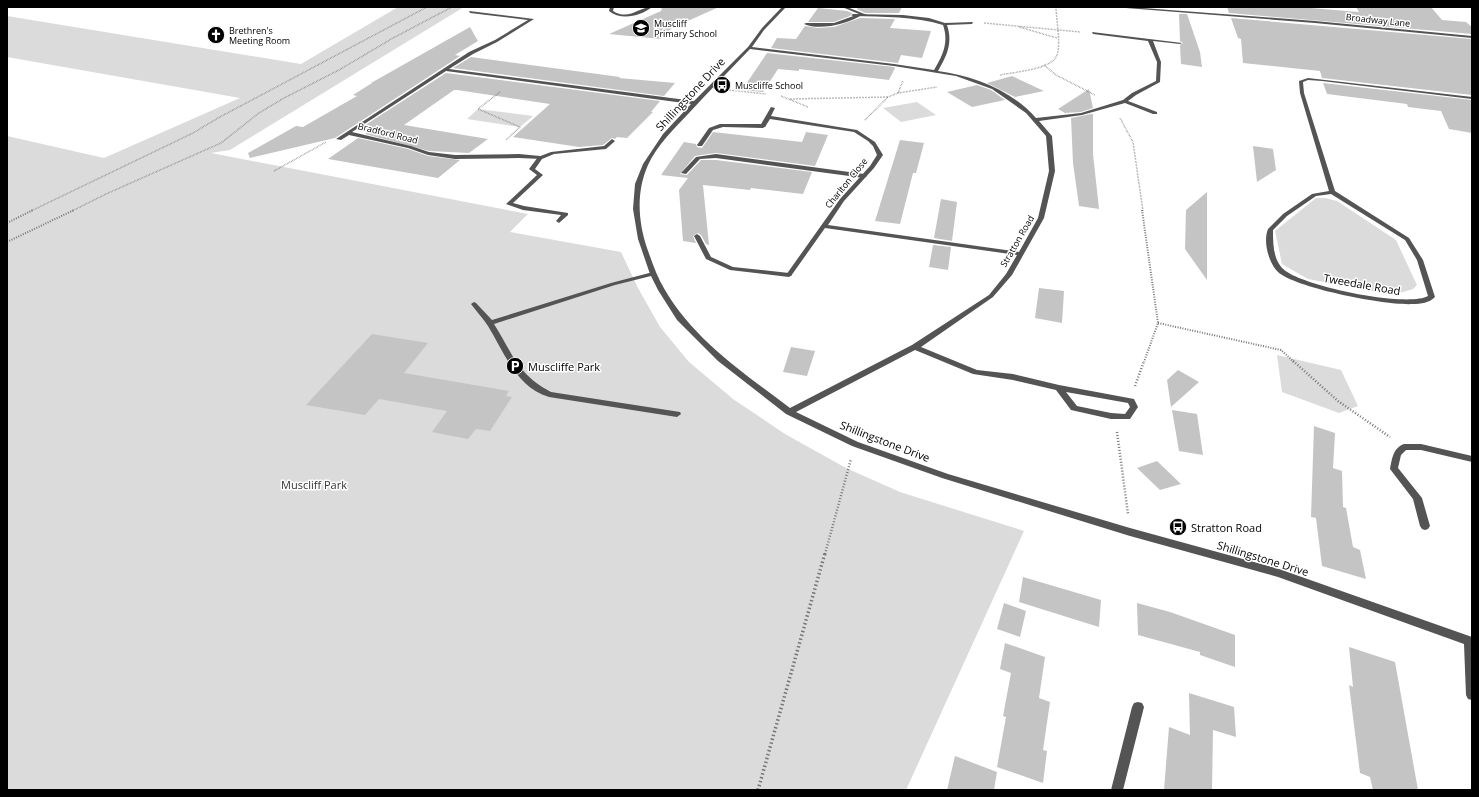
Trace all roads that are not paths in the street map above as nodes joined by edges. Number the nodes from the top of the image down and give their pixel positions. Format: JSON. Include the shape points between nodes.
{"nodes":[{"id":1,"x":612,"y":7,"type":"edge"},
{"id":2,"x":650,"y":7,"type":"edge"},
{"id":3,"x":784,"y":7,"type":"edge"},
{"id":4,"x":844,"y":7,"type":"edge"},
{"id":5,"x":1115,"y":7,"type":"edge"},
{"id":6,"x":1160,"y":9,"type":"edge"},
{"id":7,"x":470,"y":12,"type":"dead end"},
{"id":8,"x":854,"y":15,"type":"dead end"},
{"id":9,"x":860,"y":15,"type":"junction"},
{"id":10,"x":866,"y":15,"type":"junction"},
{"id":11,"x":972,"y":23,"type":"road end"},
{"id":12,"x":806,"y":24,"type":"dead end"},
{"id":13,"x":945,"y":24,"type":"junction"},
{"id":14,"x":1093,"y":33,"type":"road end"},
{"id":15,"x":1472,"y":37,"type":"edge"},
{"id":16,"x":1150,"y":40,"type":"junction"},
{"id":17,"x":1180,"y":43,"type":"dead end"},
{"id":18,"x":749,"y":48,"type":"junction"},
{"id":19,"x":446,"y":70,"type":"junction"},
{"id":20,"x":935,"y":72,"type":"junction"},
{"id":21,"x":1472,"y":98,"type":"edge"},
{"id":22,"x":1125,"y":101,"type":"junction"},
{"id":23,"x":695,"y":103,"type":"junction"},
{"id":24,"x":773,"y":108,"type":"dead end"},
{"id":25,"x":1154,"y":114,"type":"dead end"},
{"id":26,"x":768,"y":117,"type":"junction"},
{"id":27,"x":1035,"y":120,"type":"junction"},
{"id":28,"x":348,"y":133,"type":"junction"},
{"id":29,"x":339,"y":139,"type":"road end"},
{"id":30,"x":612,"y":141,"type":"dead end"},
{"id":31,"x":700,"y":145,"type":"dead end"},
{"id":32,"x":540,"y":158,"type":"junction"},
{"id":33,"x":684,"y":173,"type":"dead end"},
{"id":34,"x":864,"y":176,"type":"junction"},
{"id":35,"x":1332,"y":192,"type":"junction"},
{"id":36,"x":559,"y":221,"type":"dead end"},
{"id":37,"x":824,"y":226,"type":"junction"},
{"id":38,"x":697,"y":236,"type":"dead end"},
{"id":39,"x":1020,"y":254,"type":"junction"},
{"id":40,"x":653,"y":274,"type":"junction"},
{"id":41,"x":474,"y":304,"type":"dead end"},
{"id":42,"x":490,"y":323,"type":"junction"},
{"id":43,"x":915,"y":347,"type":"junction"},
{"id":44,"x":1059,"y":388,"type":"junction"},
{"id":45,"x":789,"y":412,"type":"junction"},
{"id":46,"x":678,"y":414,"type":"dead end"},
{"id":47,"x":1472,"y":459,"type":"edge"},
{"id":48,"x":1425,"y":526,"type":"dead end"},
{"id":49,"x":1470,"y":641,"type":"edge"},
{"id":50,"x":1472,"y":695,"type":"edge"},
{"id":51,"x":1138,"y":707,"type":"dead end"},
{"id":52,"x":1116,"y":790,"type":"edge"}],
"edges":[{"from":1,"to":2,"type":"street","via":[[613,13],[627,15],[645,11]]},
{"from":3,"to":18,"type":"street","name":"Shillingstone Drive"},
{"from":4,"to":10,"type":"street"},
{"from":5,"to":6,"type":"street","name":"Broadway Lane"},
{"from":6,"to":15,"type":"street","name":"Broadway Lane"},
{"from":7,"to":19,"type":"street","name":"Bradford Road","via":[[532,19]]},
{"from":8,"to":9,"type":"street"},
{"from":9,"to":10,"type":"street"},
{"from":9,"to":12,"type":"street","via":[[836,25]]},
{"from":10,"to":13,"type":"street","via":[[930,19]]},
{"from":11,"to":13,"type":"street"},
{"from":13,"to":20,"type":"street","via":[[949,33],[948,50]]},
{"from":14,"to":16,"type":"street"},
{"from":16,"to":17,"type":"street"},
{"from":16,"to":22,"type":"street","via":[[1159,62],[1158,82]]},
{"from":18,"to":20,"type":"street","name":"Stratton Road"},
{"from":18,"to":23,"type":"street","name":"Shillingstone Drive"},
{"from":19,"to":23,"type":"street"},
{"from":19,"to":28,"type":"street","name":"Bradford Road"},
{"from":20,"to":27,"type":"street","name":"Stratton Road","via":[[957,75],[994,88]]},
{"from":21,"to":35,"type":"street","via":[[1322,80],[1301,81],[1302,93]]},
{"from":22,"to":25,"type":"street"},
{"from":22,"to":27,"type":"street","via":[[1082,114]]},
{"from":23,"to":40,"type":"street","name":"Shillingstone Drive","via":[[665,135],[646,164],[638,184],[636,209],[642,240]]},
{"from":24,"to":26,"type":"street"},
{"from":26,"to":31,"type":"street","via":[[763,126],[722,125],[711,129]]},
{"from":26,"to":34,"type":"street","name":"Charlton Close","via":[[855,131],[867,137],[876,145],[880,155]]},
{"from":27,"to":39,"type":"street","name":"Stratton Road","via":[[1049,136],[1052,170],[1041,218]]},
{"from":28,"to":29,"type":"street"},
{"from":28,"to":32,"type":"street","name":"Bradford Road","via":[[428,153],[455,157]]},
{"from":30,"to":32,"type":"street","via":[[606,148],[553,153]]},
{"from":32,"to":36,"type":"street","via":[[532,169],[540,175],[509,204],[566,214]]},
{"from":33,"to":34,"type":"street","via":[[698,158],[716,156]]},
{"from":34,"to":37,"type":"street","name":"Charlton Close","via":[[842,200]]},
{"from":35,"to":35,"type":"street","name":"Tweedale Road","via":[[1407,239],[1420,260],[1432,297],[1423,301],[1395,302],[1318,287],[1281,271],[1273,262],[1270,230],[1285,215],[1314,195]]},
{"from":37,"to":38,"type":"street","name":"Charlton Close","via":[[789,275],[732,269],[708,258]]},
{"from":37,"to":39,"type":"street"},
{"from":39,"to":43,"type":"street","name":"Stratton Road","via":[[1009,274],[991,296]]},
{"from":40,"to":42,"type":"street"},
{"from":40,"to":45,"type":"street","name":"Shillingstone Drive","via":[[680,318],[721,359]]},
{"from":41,"to":42,"type":"street"},
{"from":42,"to":46,"type":"street","via":[[519,374],[538,389],[550,394]]},
{"from":43,"to":44,"type":"street","via":[[976,372],[1013,377]]},
{"from":43,"to":45,"type":"street","name":"Stratton Road"},
{"from":44,"to":44,"type":"street","via":[[1074,408],[1127,417],[1134,408],[1131,401]]},
{"from":45,"to":49,"type":"street","name":"Shillingstone Drive","via":[[855,444],[945,476],[1130,532],[1279,573]]},
{"from":47,"to":48,"type":"street","via":[[1421,447],[1404,447],[1397,454],[1394,469],[1417,498]]},
{"from":49,"to":50,"type":"street"},
{"from":51,"to":52,"type":"street"}]}
